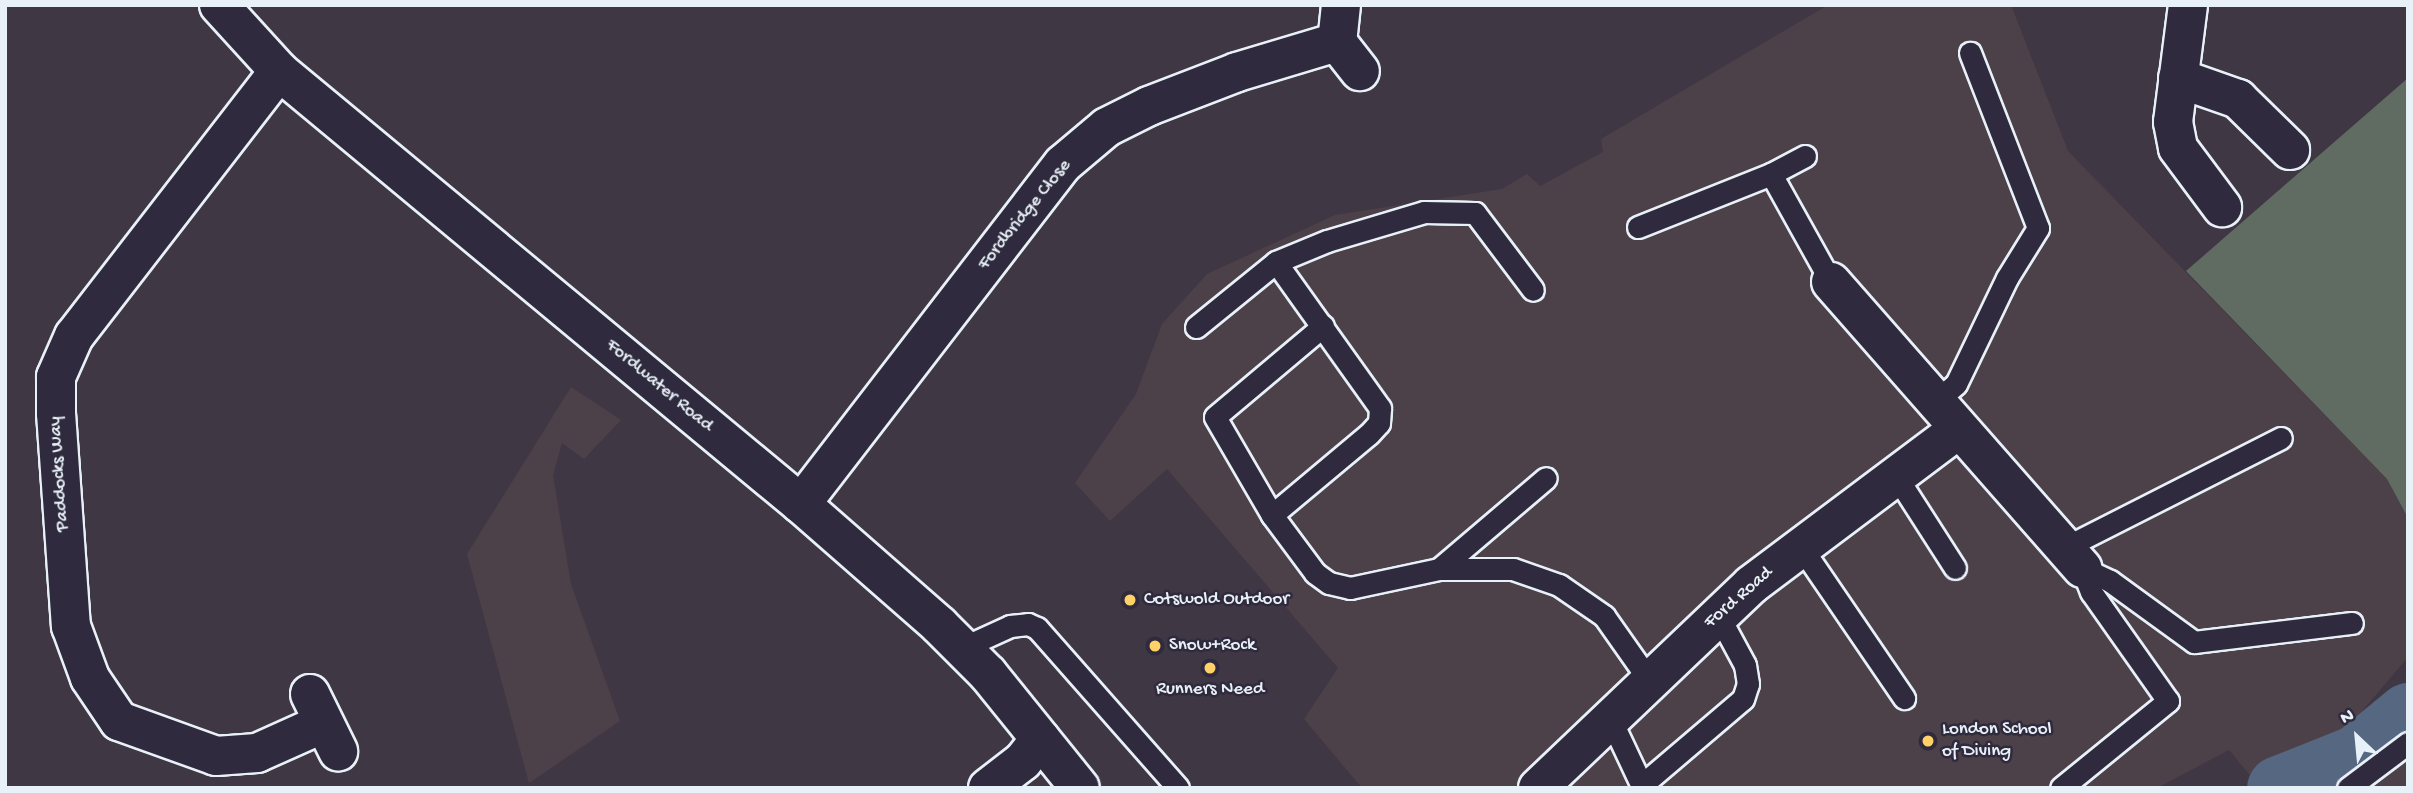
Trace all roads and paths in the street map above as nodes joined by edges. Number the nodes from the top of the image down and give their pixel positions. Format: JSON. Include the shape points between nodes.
{"nodes":[{"id":1,"x":219,"y":5,"type":"edge"},
{"id":2,"x":2188,"y":5,"type":"edge"},
{"id":3,"x":1346,"y":39,"type":"edge"},
{"id":4,"x":1970,"y":53,"type":"dead end"},
{"id":5,"x":279,"y":71,"type":"junction"},
{"id":6,"x":2178,"y":78,"type":"junction"},
{"id":7,"x":2290,"y":150,"type":"dead end"},
{"id":8,"x":1805,"y":156,"type":"dead end"},
{"id":9,"x":1771,"y":174,"type":"junction"},
{"id":10,"x":2222,"y":207,"type":"dead end"},
{"id":11,"x":1638,"y":227,"type":"dead end"},
{"id":12,"x":1276,"y":262,"type":"junction"},
{"id":13,"x":1831,"y":282,"type":"joint"},
{"id":14,"x":1533,"y":290,"type":"dead end"},
{"id":15,"x":1323,"y":326,"type":"junction"},
{"id":16,"x":1196,"y":327,"type":"dead end"},
{"id":17,"x":1946,"y":416,"type":"junction"},
{"id":18,"x":2281,"y":438,"type":"dead end"},
{"id":19,"x":1896,"y":476,"type":"junction"},
{"id":20,"x":1546,"y":478,"type":"dead end"},
{"id":21,"x":801,"y":504,"type":"junction"},
{"id":22,"x":1272,"y":515,"type":"junction"},
{"id":23,"x":1801,"y":547,"type":"junction"},
{"id":24,"x":2073,"y":558,"type":"junction"},
{"id":25,"x":1955,"y":568,"type":"dead end"},
{"id":26,"x":1439,"y":569,"type":"junction"},
{"id":27,"x":1718,"y":615,"type":"junction"},
{"id":28,"x":2352,"y":623,"type":"dead end"},
{"id":29,"x":962,"y":648,"type":"junction"},
{"id":30,"x":1649,"y":680,"type":"junction"},
{"id":31,"x":1904,"y":698,"type":"dead end"},
{"id":32,"x":1610,"y":718,"type":"junction"},
{"id":33,"x":324,"y":723,"type":"dead end"},
{"id":34,"x":1040,"y":739,"type":"junction"},
{"id":35,"x":2408,"y":743,"type":"edge"},
{"id":36,"x":1643,"y":786,"type":"edge"},
{"id":37,"x":988,"y":788,"type":"edge"},
{"id":38,"x":1080,"y":788,"type":"edge"},
{"id":39,"x":1178,"y":788,"type":"edge"},
{"id":40,"x":1538,"y":788,"type":"edge"},
{"id":41,"x":2061,"y":788,"type":"edge"},
{"id":42,"x":2348,"y":788,"type":"edge"}],
"edges":[{"from":1,"to":5,"type":"street","name":"Fordwater Road"},
{"from":2,"to":6,"type":"street"},
{"from":3,"to":21,"type":"street","name":"Fordbridge Close","via":[[1237,72],[1107,127],[1072,157]]},
{"from":4,"to":17,"type":"lane","via":[[2038,228],[2007,278],[1956,384]]},
{"from":5,"to":21,"type":"street","name":"Fordwater Road"},
{"from":5,"to":33,"type":"street","name":"Paddocks Way","via":[[74,336],[56,377],[55,413],[71,626],[90,678],[119,721],[216,756],[257,753]]},
{"from":6,"to":7,"type":"street","via":[[2238,99]]},
{"from":6,"to":10,"type":"street","via":[[2173,122],[2178,148]]},
{"from":8,"to":9,"type":"lane"},
{"from":9,"to":11,"type":"lane"},
{"from":9,"to":13,"type":"lane"},
{"from":12,"to":14,"type":"lane","via":[[1370,226],[1424,212],[1454,210],[1475,213]]},
{"from":12,"to":15,"type":"lane"},
{"from":12,"to":16,"type":"lane"},
{"from":13,"to":17,"type":"street"},
{"from":15,"to":22,"type":"lane","via":[[1373,395],[1380,408],[1378,423]]},
{"from":15,"to":22,"type":"lane","via":[[1214,417]]},
{"from":17,"to":19,"type":"street","name":"Ford Road"},
{"from":17,"to":24,"type":"street"},
{"from":18,"to":24,"type":"lane"},
{"from":19,"to":23,"type":"street","name":"Ford Road"},
{"from":19,"to":25,"type":"lane"},
{"from":20,"to":26,"type":"lane"},
{"from":21,"to":29,"type":"street","name":"Fordwater Road"},
{"from":22,"to":26,"type":"lane","via":[[1315,573],[1329,583],[1350,588]]},
{"from":23,"to":27,"type":"street","name":"Ford Road"},
{"from":23,"to":31,"type":"lane"},
{"from":24,"to":28,"type":"lane","via":[[2194,642]]},
{"from":24,"to":41,"type":"lane","via":[[2091,592],[2168,701]]},
{"from":26,"to":30,"type":"lane","via":[[1513,569],[1559,585],[1604,616]]},
{"from":27,"to":30,"type":"street","name":"Ford Road"},
{"from":27,"to":36,"type":"lane","via":[[1745,665],[1748,684],[1743,699]]},
{"from":29,"to":34,"type":"street","name":"Fordwater Road"},
{"from":29,"to":39,"type":"lane","via":[[1010,626],[1037,628]]},
{"from":30,"to":32,"type":"street","name":"Ford Road"},
{"from":32,"to":36,"type":"lane"},
{"from":32,"to":40,"type":"street","name":"Ford Road"},
{"from":34,"to":37,"type":"street","via":[[1023,761]]},
{"from":34,"to":38,"type":"street","name":"Fordwater Road"},
{"from":35,"to":42,"type":"lane"}]}
